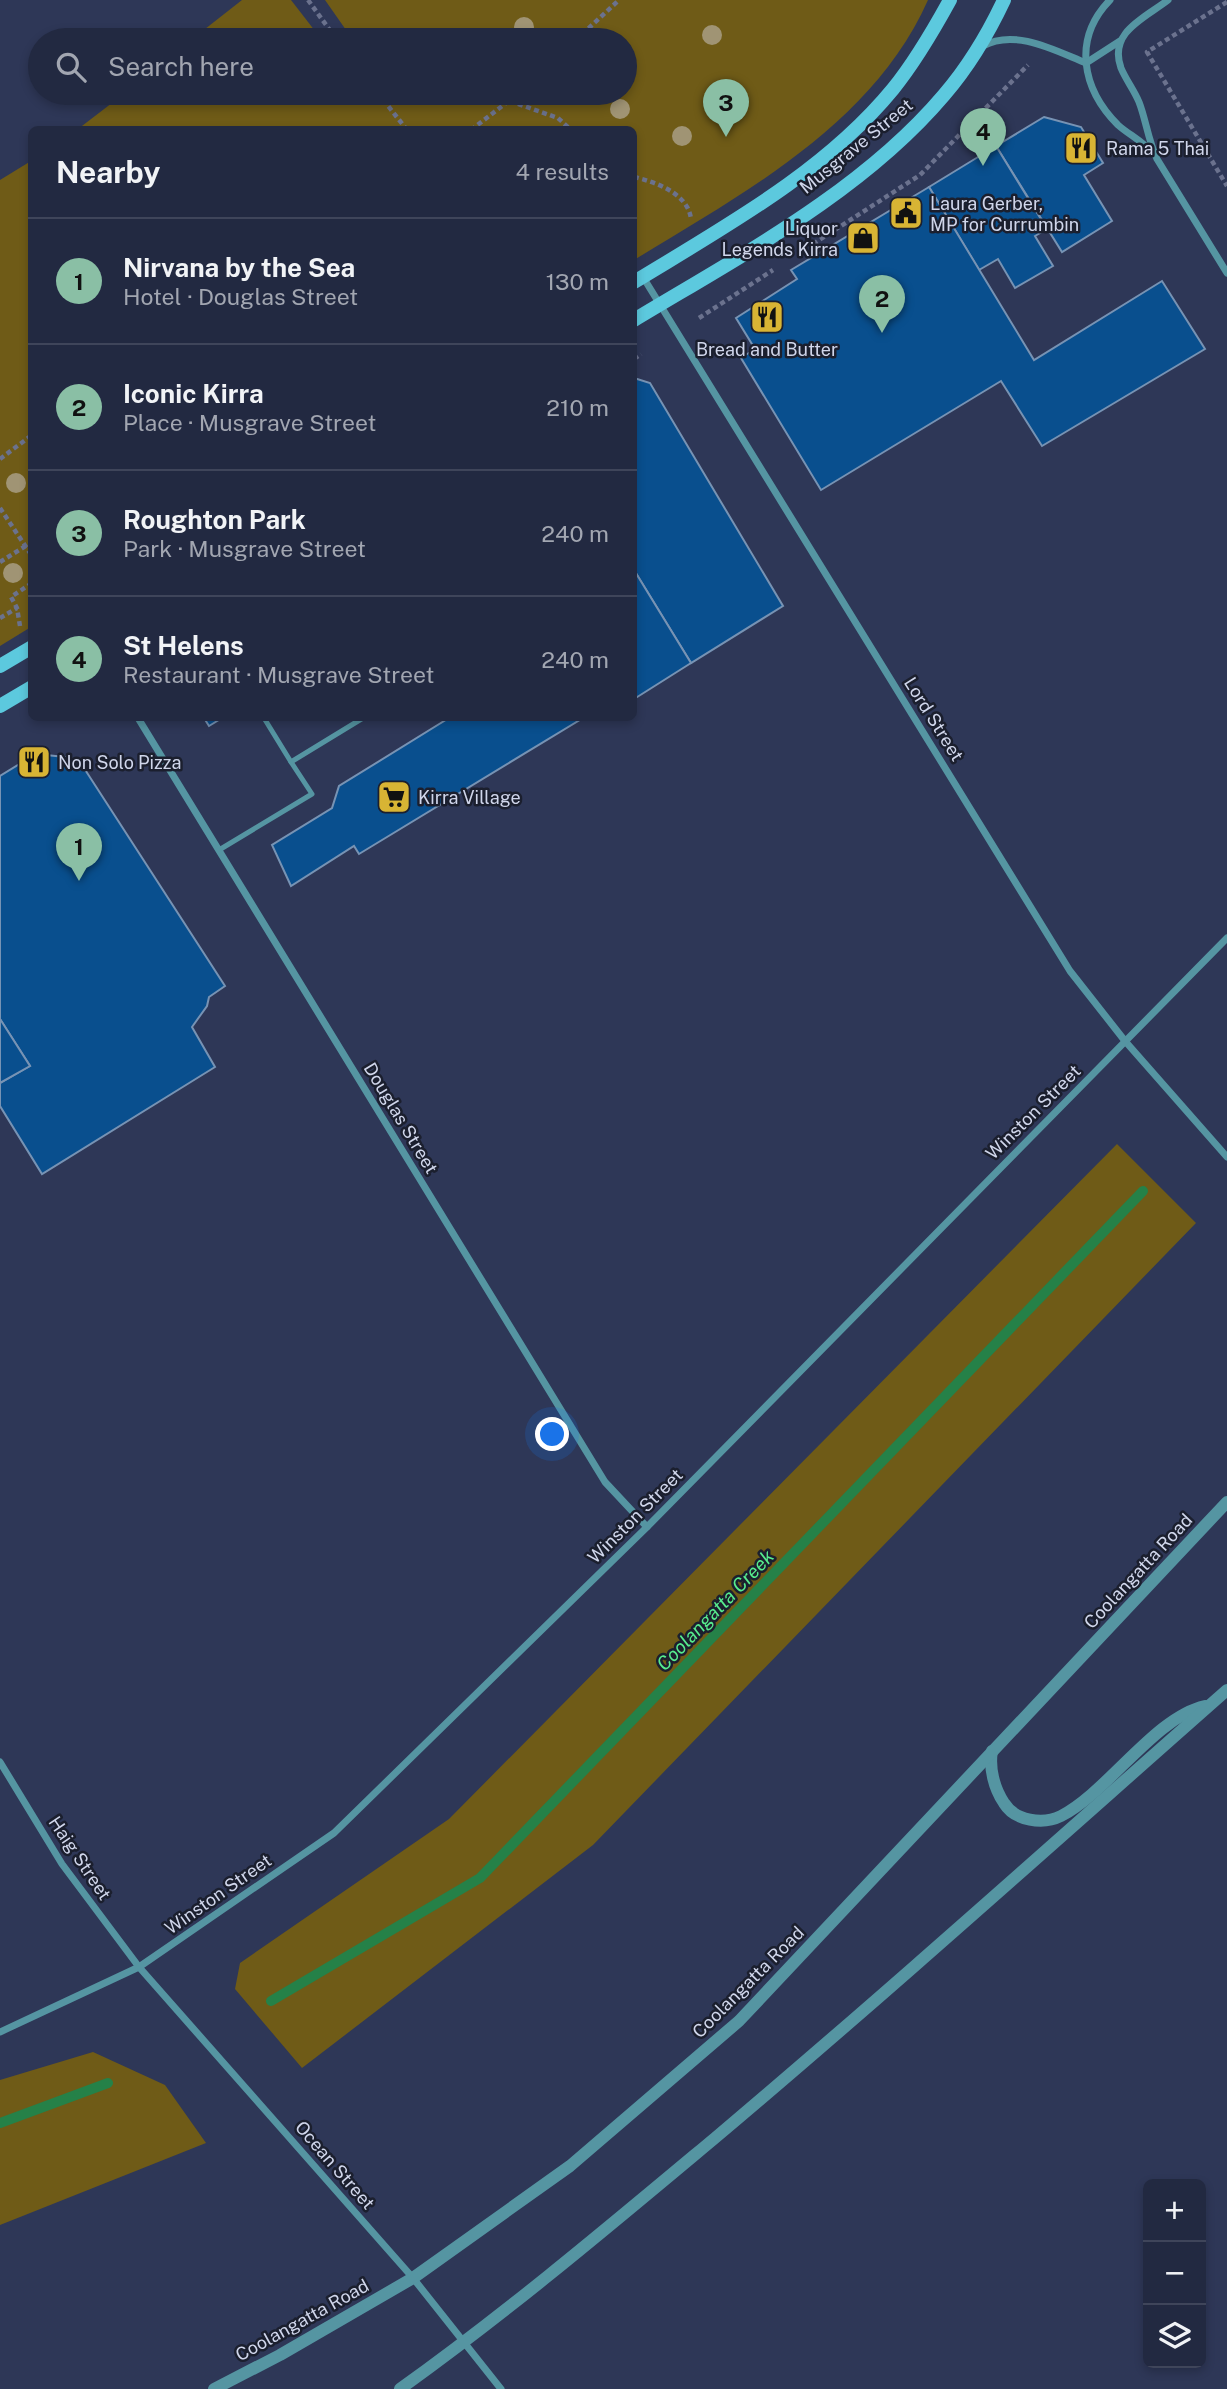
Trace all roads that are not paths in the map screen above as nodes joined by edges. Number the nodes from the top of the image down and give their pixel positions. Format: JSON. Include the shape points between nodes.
{"nodes":[{"id":1,"x":950,"y":0,"type":"edge"},
{"id":2,"x":1003,"y":0,"type":"edge"},
{"id":3,"x":1110,"y":0,"type":"edge"},
{"id":4,"x":1168,"y":0,"type":"edge"},
{"id":5,"x":1120,"y":41,"type":"junction"},
{"id":6,"x":978,"y":48,"type":"junction"},
{"id":7,"x":1086,"y":63,"type":"junction"},
{"id":8,"x":1157,"y":159,"type":"junction"},
{"id":9,"x":1227,"y":273,"type":"edge"},
{"id":10,"x":638,"y":279,"type":"edge"},
{"id":11,"x":661,"y":304,"type":"junction"},
{"id":12,"x":637,"y":318,"type":"edge"},
{"id":13,"x":28,"y":649,"type":"edge"},
{"id":14,"x":0,"y":666,"type":"edge"},
{"id":15,"x":28,"y":689,"type":"edge"},
{"id":16,"x":0,"y":706,"type":"edge"},
{"id":17,"x":140,"y":721,"type":"edge"},
{"id":18,"x":266,"y":721,"type":"edge"},
{"id":19,"x":358,"y":721,"type":"edge"},
{"id":20,"x":291,"y":762,"type":"junction"},
{"id":21,"x":219,"y":850,"type":"junction"},
{"id":22,"x":1227,"y":938,"type":"edge"},
{"id":23,"x":1125,"y":1041,"type":"junction"},
{"id":24,"x":1227,"y":1157,"type":"edge"},
{"id":25,"x":1227,"y":1502,"type":"edge"},
{"id":26,"x":646,"y":1527,"type":"junction"},
{"id":27,"x":1227,"y":1690,"type":"edge"},
{"id":28,"x":1209,"y":1706,"type":"junction"},
{"id":29,"x":992,"y":1751,"type":"junction"},
{"id":30,"x":0,"y":1762,"type":"edge"},
{"id":31,"x":139,"y":1967,"type":"junction"},
{"id":32,"x":0,"y":2032,"type":"edge"},
{"id":33,"x":413,"y":2278,"type":"junction"},
{"id":34,"x":464,"y":2343,"type":"junction"},
{"id":35,"x":214,"y":2389,"type":"edge"},
{"id":36,"x":400,"y":2389,"type":"edge"},
{"id":37,"x":501,"y":2389,"type":"edge"}],
"edges":[{"from":1,"to":10,"type":"main road","name":"Musgrave Street","via":[[909,69],[848,136],[782,188]]},
{"from":2,"to":6,"type":"main road","name":"Musgrave Street"},
{"from":3,"to":7,"type":"street","via":[[1090,27]]},
{"from":4,"to":5,"type":"street","via":[[1135,22]]},
{"from":5,"to":7,"type":"street"},
{"from":5,"to":8,"type":"street","via":[[1121,67],[1138,100]]},
{"from":6,"to":7,"type":"street","via":[[1008,38]]},
{"from":6,"to":11,"type":"main road","name":"Musgrave Street","via":[[933,108],[869,166]]},
{"from":7,"to":8,"type":"street","via":[[1089,80],[1110,116]]},
{"from":8,"to":9,"type":"street"},
{"from":10,"to":11,"type":"street","name":"Lord Street"},
{"from":11,"to":12,"type":"main road","name":"Musgrave Street"},
{"from":11,"to":23,"type":"street","name":"Lord Street","via":[[1070,971]]},
{"from":13,"to":14,"type":"main road"},
{"from":15,"to":16,"type":"main road"},
{"from":17,"to":21,"type":"street","name":"Douglas Street"},
{"from":18,"to":20,"type":"lane"},
{"from":19,"to":20,"type":"lane"},
{"from":20,"to":21,"type":"lane","via":[[312,794]]},
{"from":21,"to":26,"type":"street","name":"Douglas Street","via":[[605,1482]]},
{"from":22,"to":23,"type":"street","name":"Winston Street"},
{"from":23,"to":24,"type":"street","name":"Lord Street"},
{"from":23,"to":26,"type":"street","name":"Winston Street"},
{"from":25,"to":29,"type":"street","name":"Coolangatta Road"},
{"from":26,"to":31,"type":"street","name":"Winston Street","via":[[334,1833]]},
{"from":27,"to":28,"type":"street"},
{"from":28,"to":29,"type":"street","via":[[1183,1715],[1074,1808],[1047,1820],[1020,1816],[1004,1804],[993,1776]]},
{"from":28,"to":34,"type":"street","via":[[791,2073]]},
{"from":29,"to":33,"type":"street","name":"Coolangatta Road","via":[[739,2021],[570,2166]]},
{"from":30,"to":31,"type":"street","name":"Haig Street","via":[[62,1864]]},
{"from":31,"to":32,"type":"street","name":"Winston Street"},
{"from":31,"to":33,"type":"street","name":"Ocean Street"},
{"from":33,"to":34,"type":"street","name":"Ocean Street"},
{"from":33,"to":35,"type":"street","name":"Coolangatta Road"},
{"from":34,"to":36,"type":"street"},
{"from":34,"to":37,"type":"street","name":"Ocean Street"}]}
